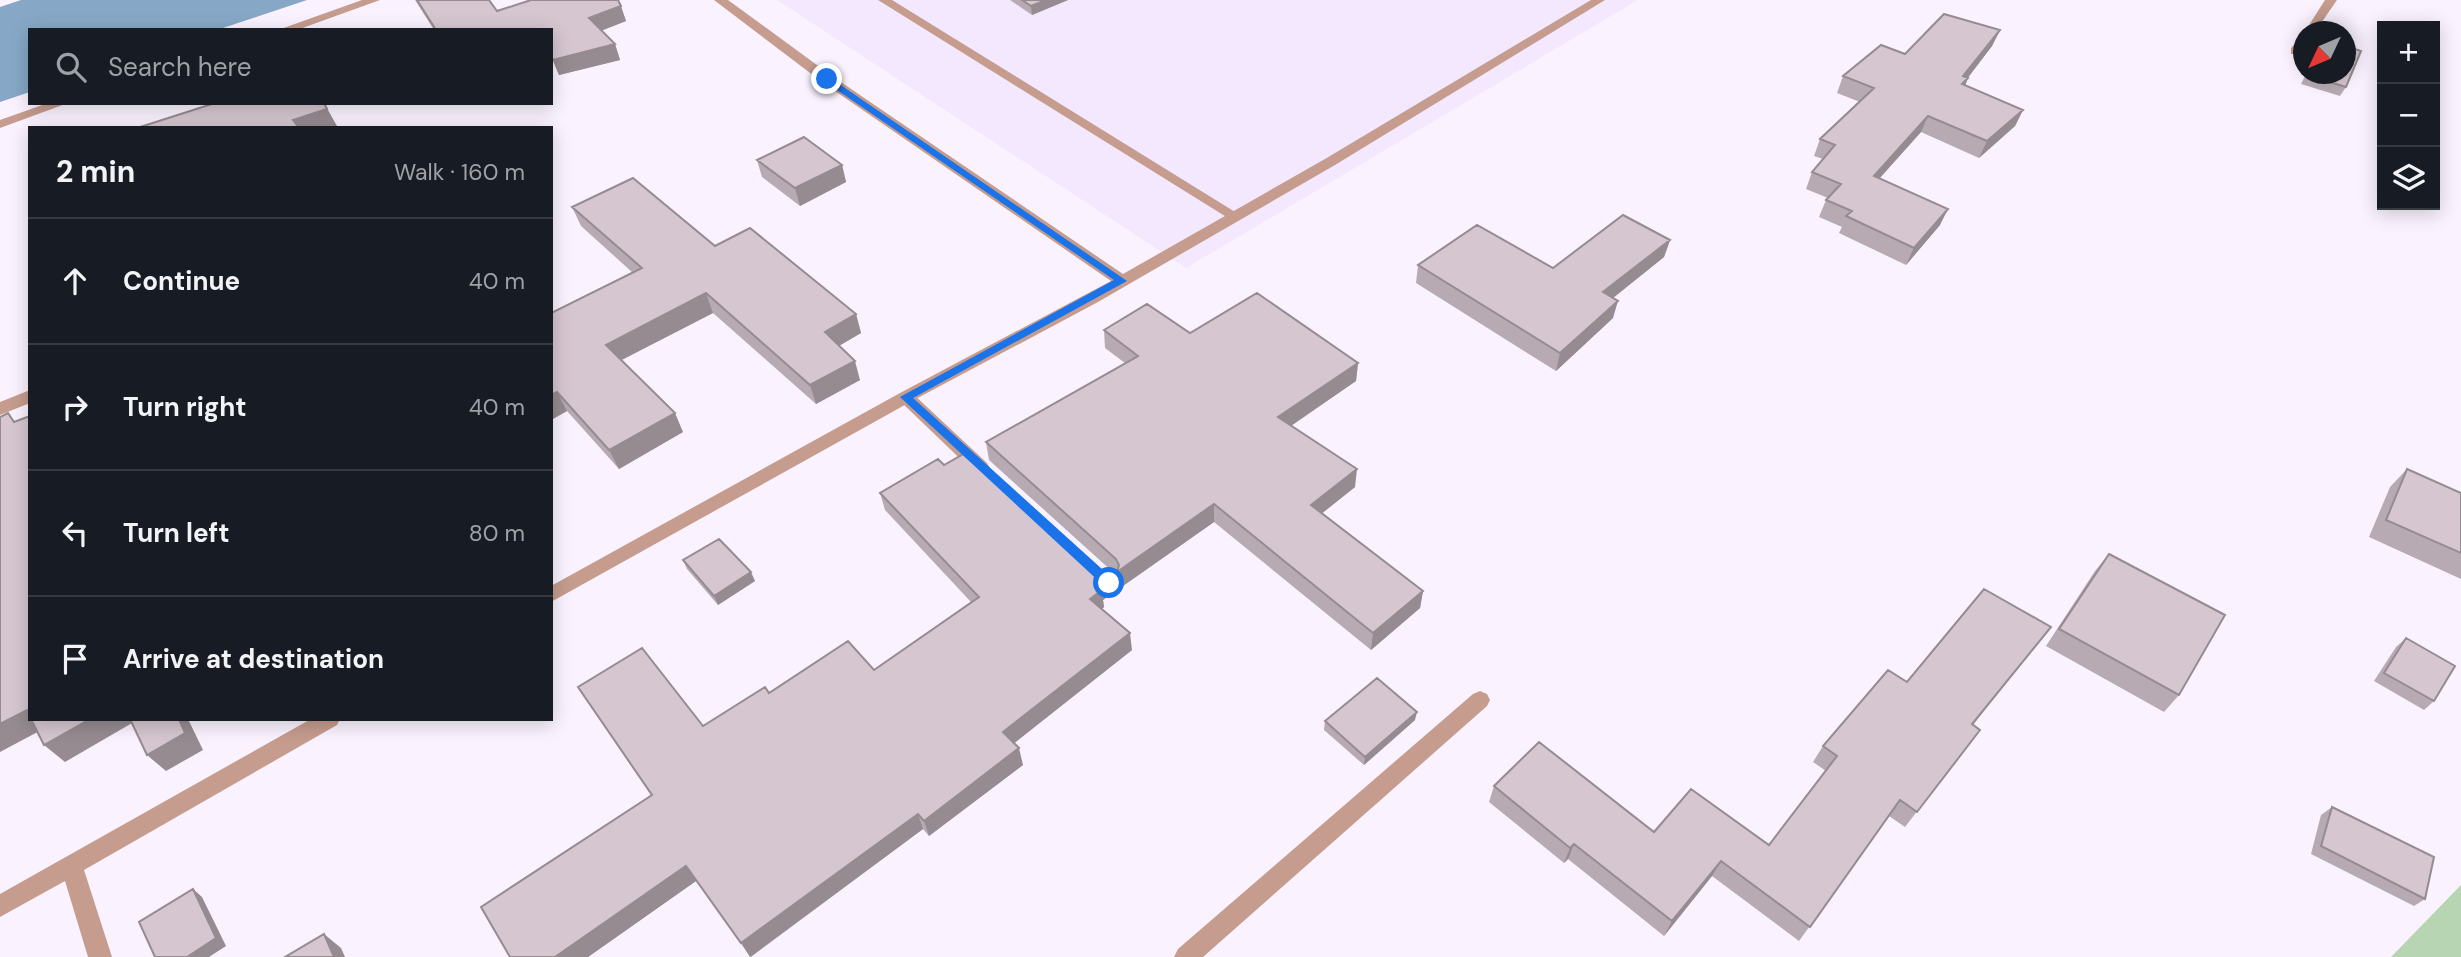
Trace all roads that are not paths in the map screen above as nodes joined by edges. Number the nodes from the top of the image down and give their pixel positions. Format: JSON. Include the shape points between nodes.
{"nodes":[{"id":1,"x":374,"y":0,"type":"edge"},
{"id":2,"x":720,"y":0,"type":"edge"},
{"id":3,"x":884,"y":0,"type":"edge"},
{"id":4,"x":1599,"y":0,"type":"edge"},
{"id":5,"x":2331,"y":0,"type":"edge"},
{"id":6,"x":2317,"y":21,"type":"edge"},
{"id":7,"x":290,"y":28,"type":"edge"},
{"id":8,"x":56,"y":105,"type":"edge"},
{"id":9,"x":36,"y":112,"type":"junction"},
{"id":10,"x":0,"y":124,"type":"edge"},
{"id":11,"x":40,"y":126,"type":"edge"},
{"id":12,"x":1233,"y":215,"type":"junction"},
{"id":13,"x":1122,"y":281,"type":"junction"},
{"id":14,"x":28,"y":397,"type":"edge"},
{"id":15,"x":906,"y":397,"type":"junction"},
{"id":16,"x":0,"y":409,"type":"edge"},
{"id":17,"x":998,"y":483,"type":"edge"},
{"id":18,"x":553,"y":594,"type":"edge"},
{"id":19,"x":1480,"y":700,"type":"dead end"},
{"id":20,"x":326,"y":721,"type":"edge"},
{"id":21,"x":71,"y":864,"type":"junction"},
{"id":22,"x":0,"y":906,"type":"edge"},
{"id":23,"x":100,"y":957,"type":"edge"},
{"id":24,"x":1186,"y":957,"type":"edge"}],
"edges":[{"from":1,"to":7,"type":"street"},
{"from":2,"to":13,"type":"street"},
{"from":3,"to":12,"type":"street"},
{"from":4,"to":12,"type":"street"},
{"from":5,"to":6,"type":"street"},
{"from":8,"to":9,"type":"street"},
{"from":9,"to":10,"type":"street"},
{"from":9,"to":11,"type":"street"},
{"from":12,"to":13,"type":"street"},
{"from":13,"to":15,"type":"street"},
{"from":14,"to":16,"type":"street"},
{"from":15,"to":17,"type":"street"},
{"from":15,"to":18,"type":"street"},
{"from":19,"to":24,"type":"street"},
{"from":20,"to":21,"type":"street"},
{"from":21,"to":22,"type":"street"},
{"from":21,"to":23,"type":"street"}]}
